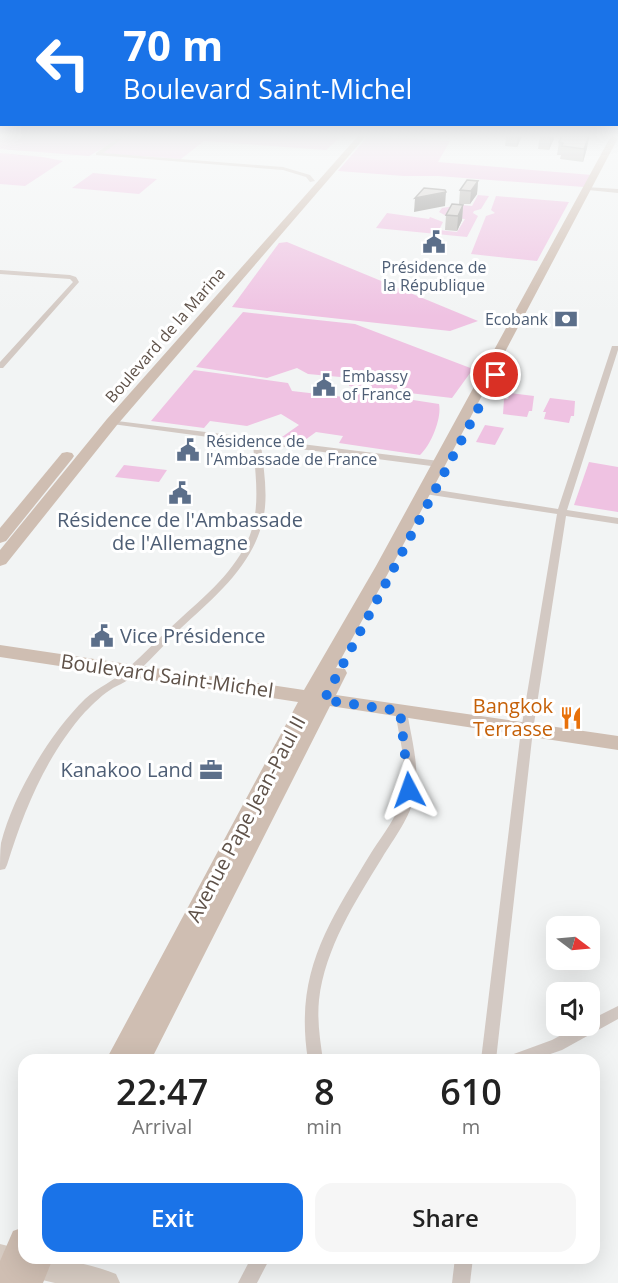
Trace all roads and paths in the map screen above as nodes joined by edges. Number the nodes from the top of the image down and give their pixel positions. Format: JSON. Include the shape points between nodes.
{"nodes":[{"id":1,"x":300,"y":196,"type":"edge"},
{"id":2,"x":305,"y":196,"type":"edge"},
{"id":3,"x":588,"y":196,"type":"edge"},
{"id":4,"x":275,"y":228,"type":"junction"},
{"id":5,"x":0,"y":272,"type":"edge"},
{"id":6,"x":526,"y":311,"type":"junction"},
{"id":7,"x":615,"y":348,"type":"dead end"},
{"id":8,"x":0,"y":366,"type":"edge"},
{"id":9,"x":112,"y":422,"type":"junction"},
{"id":10,"x":257,"y":439,"type":"junction"},
{"id":11,"x":439,"y":464,"type":"junction"},
{"id":12,"x":430,"y":492,"type":"junction"},
{"id":13,"x":562,"y":512,"type":"junction"},
{"id":14,"x":618,"y":521,"type":"edge"},
{"id":15,"x":0,"y":538,"type":"edge"},
{"id":16,"x":0,"y":561,"type":"edge"},
{"id":17,"x":0,"y":651,"type":"edge"},
{"id":18,"x":131,"y":671,"type":"junction"},
{"id":19,"x":317,"y":699,"type":"junction"},
{"id":20,"x":400,"y":711,"type":"junction"},
{"id":21,"x":527,"y":730,"type":"junction"},
{"id":22,"x":618,"y":743,"type":"edge"},
{"id":23,"x":0,"y":865,"type":"edge"},
{"id":24,"x":618,"y":1012,"type":"edge"},
{"id":25,"x":123,"y":1054,"type":"edge"},
{"id":26,"x":141,"y":1054,"type":"edge"},
{"id":27,"x":314,"y":1054,"type":"edge"},
{"id":28,"x":489,"y":1054,"type":"edge"},
{"id":29,"x":532,"y":1054,"type":"edge"},
{"id":30,"x":21,"y":1264,"type":"edge"},
{"id":31,"x":258,"y":1264,"type":"edge"},
{"id":32,"x":463,"y":1264,"type":"edge"},
{"id":33,"x":107,"y":1283,"type":"edge"},
{"id":34,"x":247,"y":1283,"type":"edge"},
{"id":35,"x":461,"y":1283,"type":"edge"}],
"edges":[{"from":1,"to":4,"type":"main road","name":"Boulevard de la Marina"},
{"from":2,"to":4,"type":"main road","name":"Boulevard de la Marina"},
{"from":3,"to":6,"type":"main road","name":"Avenue Pape Jean-Paul II"},
{"from":4,"to":9,"type":"main road","name":"Boulevard de la Marina"},
{"from":4,"to":15,"type":"main road","name":"Boulevard de la Marina","via":[[140,371]]},
{"from":5,"to":8,"type":"street","via":[[76,280]]},
{"from":6,"to":11,"type":"main road","name":"Avenue Pape Jean-Paul II"},
{"from":6,"to":12,"type":"main road","name":"Avenue Pape Jean-Paul II"},
{"from":7,"to":13,"type":"street"},
{"from":9,"to":10,"type":"street"},
{"from":9,"to":16,"type":"main road","name":"Boulevard de la Marina"},
{"from":10,"to":11,"type":"street"},
{"from":10,"to":18,"type":"street","via":[[260,504],[248,549],[217,588]]},
{"from":11,"to":12,"type":"main road","name":"Avenue Pape Jean-Paul II"},
{"from":12,"to":13,"type":"street"},
{"from":12,"to":19,"type":"main road","name":"Avenue Pape Jean-Paul II"},
{"from":13,"to":14,"type":"street"},
{"from":13,"to":21,"type":"street"},
{"from":17,"to":18,"type":"main road","name":"Boulevard Saint-Michel"},
{"from":18,"to":19,"type":"main road","name":"Boulevard Saint-Michel"},
{"from":18,"to":23,"type":"street","via":[[89,702],[48,753],[19,808]]},
{"from":19,"to":20,"type":"main road","name":"Boulevard Saint-Michel"},
{"from":19,"to":25,"type":"main road","name":"Avenue Pape Jean-Paul II"},
{"from":19,"to":26,"type":"main road","name":"Avenue Pape Jean-Paul II"},
{"from":20,"to":21,"type":"main road","name":"Boulevard Saint-Michel"},
{"from":20,"to":27,"type":"street","via":[[409,790],[398,821],[326,944],[312,989],[310,1035]]},
{"from":21,"to":22,"type":"main road","name":"Boulevard Saint-Michel"},
{"from":21,"to":28,"type":"street"},
{"from":24,"to":29,"type":"street"},
{"from":30,"to":33,"type":"street"},
{"from":31,"to":34,"type":"street"},
{"from":32,"to":35,"type":"street"}]}
